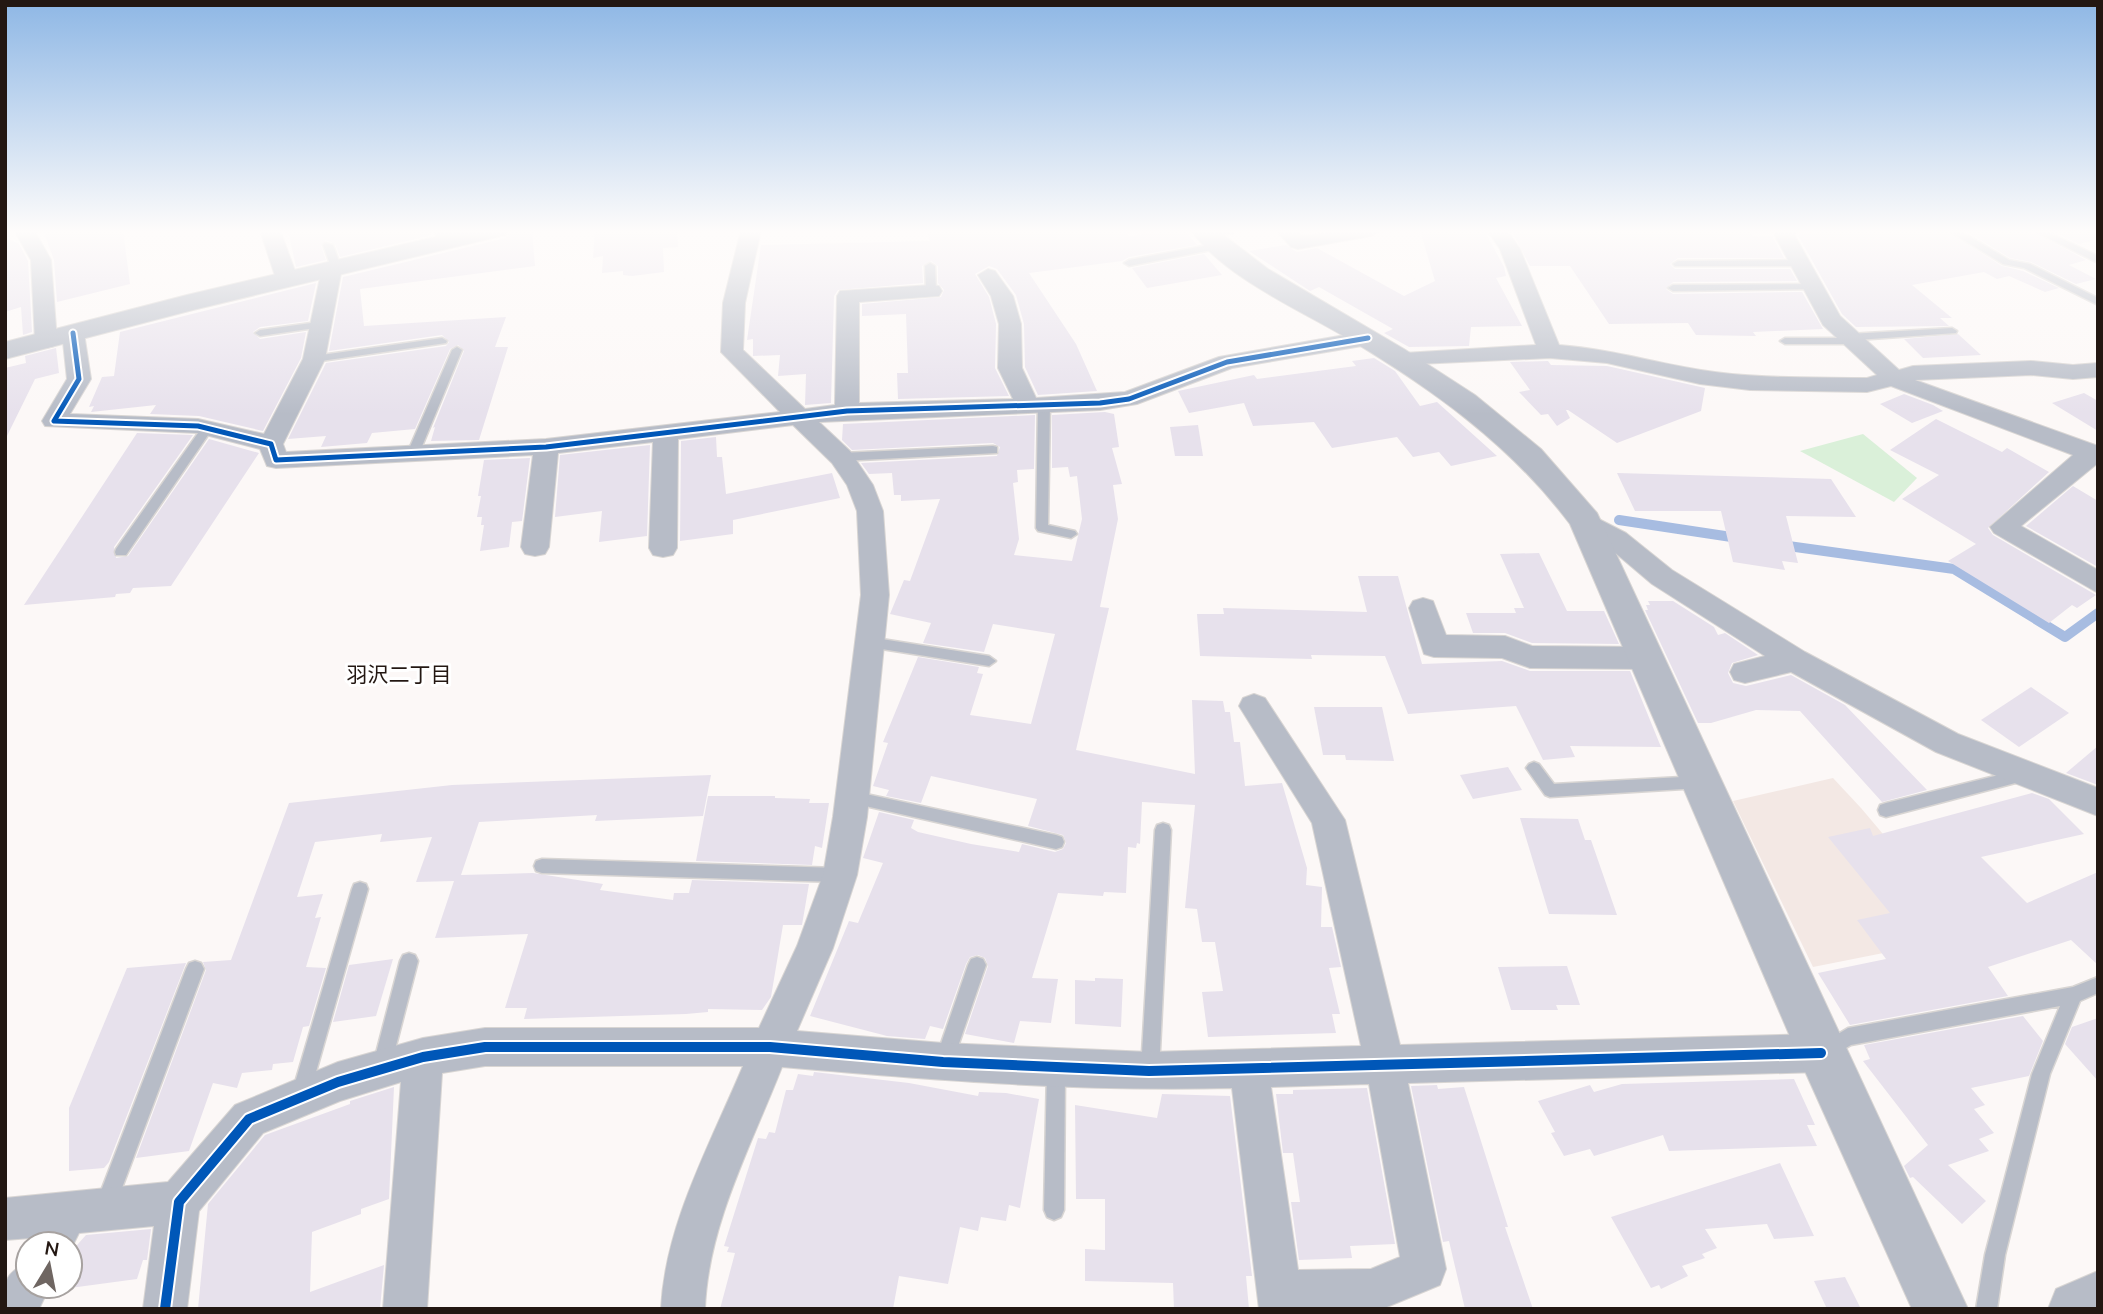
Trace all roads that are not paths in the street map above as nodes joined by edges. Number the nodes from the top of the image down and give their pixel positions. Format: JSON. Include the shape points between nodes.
{"nodes":[{"id":1,"x":43,"y":291,"type":"edge"},
{"id":2,"x":238,"y":291,"type":"edge"},
{"id":3,"x":328,"y":291,"type":"edge"},
{"id":4,"x":737,"y":291,"type":"edge"},
{"id":5,"x":914,"y":291,"type":"edge"},
{"id":6,"x":999,"y":291,"type":"edge"},
{"id":7,"x":1298,"y":291,"type":"edge"},
{"id":8,"x":1527,"y":291,"type":"edge"},
{"id":9,"x":1815,"y":291,"type":"edge"},
{"id":10,"x":2077,"y":291,"type":"edge"},
{"id":11,"x":2098,"y":302,"type":"edge"},
{"id":12,"x":318,"y":325,"type":"junction"},
{"id":13,"x":1952,"y":331,"type":"dead end"},
{"id":14,"x":73,"y":333,"type":"junction"},
{"id":15,"x":260,"y":334,"type":"dead end"},
{"id":16,"x":1368,"y":338,"type":"junction"},
{"id":17,"x":1851,"y":339,"type":"junction"},
{"id":18,"x":47,"y":341,"type":"junction"},
{"id":19,"x":442,"y":341,"type":"dead end"},
{"id":20,"x":1785,"y":341,"type":"dead end"},
{"id":21,"x":457,"y":350,"type":"dead end"},
{"id":22,"x":5,"y":351,"type":"edge"},
{"id":23,"x":1550,"y":351,"type":"junction"},
{"id":24,"x":314,"y":359,"type":"junction"},
{"id":25,"x":1404,"y":360,"type":"junction"},
{"id":26,"x":2098,"y":370,"type":"edge"},
{"id":27,"x":1894,"y":378,"type":"junction"},
{"id":28,"x":1036,"y":405,"type":"junction"},
{"id":29,"x":846,"y":411,"type":"junction"},
{"id":30,"x":801,"y":417,"type":"junction"},
{"id":31,"x":207,"y":428,"type":"junction"},
{"id":32,"x":666,"y":433,"type":"junction"},
{"id":33,"x":271,"y":444,"type":"junction"},
{"id":34,"x":546,"y":447,"type":"junction"},
{"id":35,"x":993,"y":450,"type":"dead end"},
{"id":36,"x":2095,"y":454,"type":"edge"},
{"id":37,"x":412,"y":456,"type":"junction"},
{"id":38,"x":841,"y":457,"type":"junction"},
{"id":39,"x":1585,"y":521,"type":"junction"},
{"id":40,"x":1072,"y":534,"type":"dead end"},
{"id":41,"x":535,"y":547,"type":"dead end"},
{"id":42,"x":663,"y":548,"type":"dead end"},
{"id":43,"x":121,"y":552,"type":"dead end"},
{"id":44,"x":2098,"y":583,"type":"edge"},
{"id":45,"x":1423,"y":608,"type":"dead end"},
{"id":46,"x":869,"y":642,"type":"junction"},
{"id":47,"x":1646,"y":658,"type":"junction"},
{"id":48,"x":1794,"y":660,"type":"junction"},
{"id":49,"x":989,"y":661,"type":"dead end"},
{"id":50,"x":1745,"y":672,"type":"dead end"},
{"id":51,"x":1254,"y":706,"type":"dead end"},
{"id":52,"x":1534,"y":768,"type":"dead end"},
{"id":53,"x":2023,"y":775,"type":"junction"},
{"id":54,"x":1701,"y":781,"type":"junction"},
{"id":55,"x":852,"y":797,"type":"junction"},
{"id":56,"x":2098,"y":803,"type":"edge"},
{"id":57,"x":1886,"y":810,"type":"dead end"},
{"id":58,"x":1163,"y":830,"type":"dead end"},
{"id":59,"x":1056,"y":842,"type":"dead end"},
{"id":60,"x":542,"y":866,"type":"dead end"},
{"id":61,"x":840,"y":875,"type":"junction"},
{"id":62,"x":360,"y":889,"type":"dead end"},
{"id":63,"x":409,"y":961,"type":"dead end"},
{"id":64,"x":978,"y":965,"type":"dead end"},
{"id":65,"x":195,"y":969,"type":"dead end"},
{"id":66,"x":2098,"y":985,"type":"edge"},
{"id":67,"x":2073,"y":995,"type":"junction"},
{"id":68,"x":770,"y":1047,"type":"junction"},
{"id":69,"x":1821,"y":1053,"type":"junction"},
{"id":70,"x":423,"y":1057,"type":"junction"},
{"id":71,"x":943,"y":1062,"type":"junction"},
{"id":72,"x":1385,"y":1064,"type":"junction"},
{"id":73,"x":382,"y":1067,"type":"junction"},
{"id":74,"x":1056,"y":1068,"type":"junction"},
{"id":75,"x":1249,"y":1068,"type":"junction"},
{"id":76,"x":1149,"y":1071,"type":"junction"},
{"id":77,"x":300,"y":1097,"type":"junction"},
{"id":78,"x":179,"y":1202,"type":"junction"},
{"id":79,"x":1054,"y":1210,"type":"dead end"},
{"id":80,"x":5,"y":1219,"type":"edge"},
{"id":81,"x":74,"y":1222,"type":"edge"},
{"id":82,"x":2098,"y":1297,"type":"edge"},
{"id":83,"x":1281,"y":1301,"type":"edge"},
{"id":84,"x":165,"y":1309,"type":"edge"},
{"id":85,"x":405,"y":1309,"type":"edge"},
{"id":86,"x":683,"y":1309,"type":"edge"},
{"id":87,"x":1940,"y":1309,"type":"edge"},
{"id":88,"x":1986,"y":1309,"type":"edge"},
{"id":89,"x":2076,"y":1309,"type":"edge"}],
"edges":[{"from":1,"to":18,"type":"street"},
{"from":2,"to":14,"type":"street"},
{"from":3,"to":12,"type":"street"},
{"from":4,"to":30,"type":"street","via":[[732,352]]},
{"from":5,"to":29,"type":"street","via":[[848,296]]},
{"from":6,"to":28,"type":"street","via":[[1010,324],[1010,368]]},
{"from":7,"to":16,"type":"street"},
{"from":8,"to":23,"type":"street"},
{"from":9,"to":17,"type":"street","via":[[1831,320]]},
{"from":10,"to":11,"type":"lane"},
{"from":12,"to":15,"type":"lane"},
{"from":12,"to":24,"type":"street"},
{"from":13,"to":17,"type":"lane"},
{"from":14,"to":18,"type":"street"},
{"from":14,"to":31,"type":"street","via":[[79,379],[54,421]]},
{"from":16,"to":25,"type":"street"},
{"from":16,"to":28,"type":"street","via":[[1227,362],[1129,399]]},
{"from":17,"to":20,"type":"lane"},
{"from":17,"to":27,"type":"street"},
{"from":18,"to":22,"type":"street"},
{"from":19,"to":24,"type":"lane"},
{"from":21,"to":37,"type":"lane"},
{"from":23,"to":25,"type":"street"},
{"from":23,"to":27,"type":"street","via":[[1607,356],[1750,383],[1867,385]]},
{"from":24,"to":33,"type":"street"},
{"from":25,"to":39,"type":"street","via":[[1462,398],[1517,443]]},
{"from":26,"to":27,"type":"street","via":[[2031,368],[1913,373]]},
{"from":27,"to":36,"type":"street"},
{"from":28,"to":29,"type":"street"},
{"from":28,"to":40,"type":"lane","via":[[1042,528]]},
{"from":29,"to":30,"type":"street"},
{"from":30,"to":32,"type":"street"},
{"from":30,"to":38,"type":"street"},
{"from":31,"to":33,"type":"street"},
{"from":31,"to":43,"type":"lane"},
{"from":32,"to":34,"type":"street"},
{"from":32,"to":42,"type":"street"},
{"from":33,"to":37,"type":"street","via":[[276,460]]},
{"from":34,"to":37,"type":"street"},
{"from":34,"to":41,"type":"street"},
{"from":35,"to":38,"type":"lane"},
{"from":36,"to":44,"type":"street","via":[[2003,527]]},
{"from":38,"to":46,"type":"street","via":[[870,511],[875,595]]},
{"from":39,"to":47,"type":"street"},
{"from":39,"to":48,"type":"street","via":[[1616,539],[1662,577]]},
{"from":45,"to":47,"type":"street","via":[[1434,646],[1505,647],[1530,657]]},
{"from":46,"to":49,"type":"lane"},
{"from":46,"to":55,"type":"street"},
{"from":47,"to":54,"type":"street"},
{"from":48,"to":50,"type":"street"},
{"from":48,"to":53,"type":"street","via":[[1947,743]]},
{"from":51,"to":72,"type":"street","via":[[1328,820]]},
{"from":52,"to":54,"type":"lane","via":[[1550,791]]},
{"from":53,"to":56,"type":"street"},
{"from":53,"to":57,"type":"lane"},
{"from":54,"to":69,"type":"street"},
{"from":55,"to":59,"type":"lane"},
{"from":55,"to":61,"type":"street"},
{"from":58,"to":76,"type":"lane"},
{"from":60,"to":61,"type":"lane"},
{"from":61,"to":68,"type":"street"},
{"from":62,"to":77,"type":"lane"},
{"from":63,"to":73,"type":"lane"},
{"from":64,"to":71,"type":"lane"},
{"from":65,"to":81,"type":"lane"},
{"from":66,"to":67,"type":"lane"},
{"from":67,"to":69,"type":"lane","via":[[1849,1037]]},
{"from":67,"to":88,"type":"lane","via":[[2041,1074],[1995,1255]]},
{"from":68,"to":70,"type":"street","via":[[485,1047]]},
{"from":68,"to":71,"type":"street"},
{"from":68,"to":86,"type":"street","via":[[697,1229]]},
{"from":69,"to":72,"type":"street"},
{"from":69,"to":87,"type":"street"},
{"from":70,"to":73,"type":"street"},
{"from":70,"to":85,"type":"street"},
{"from":71,"to":74,"type":"street"},
{"from":72,"to":75,"type":"street"},
{"from":72,"to":83,"type":"street","via":[[1424,1269],[1371,1291]]},
{"from":73,"to":77,"type":"street"},
{"from":74,"to":76,"type":"street"},
{"from":74,"to":79,"type":"lane"},
{"from":75,"to":76,"type":"street"},
{"from":75,"to":83,"type":"street"},
{"from":77,"to":78,"type":"street","via":[[249,1119]]},
{"from":78,"to":81,"type":"street"},
{"from":78,"to":84,"type":"street"},
{"from":80,"to":81,"type":"street"},
{"from":82,"to":89,"type":"street"}]}
